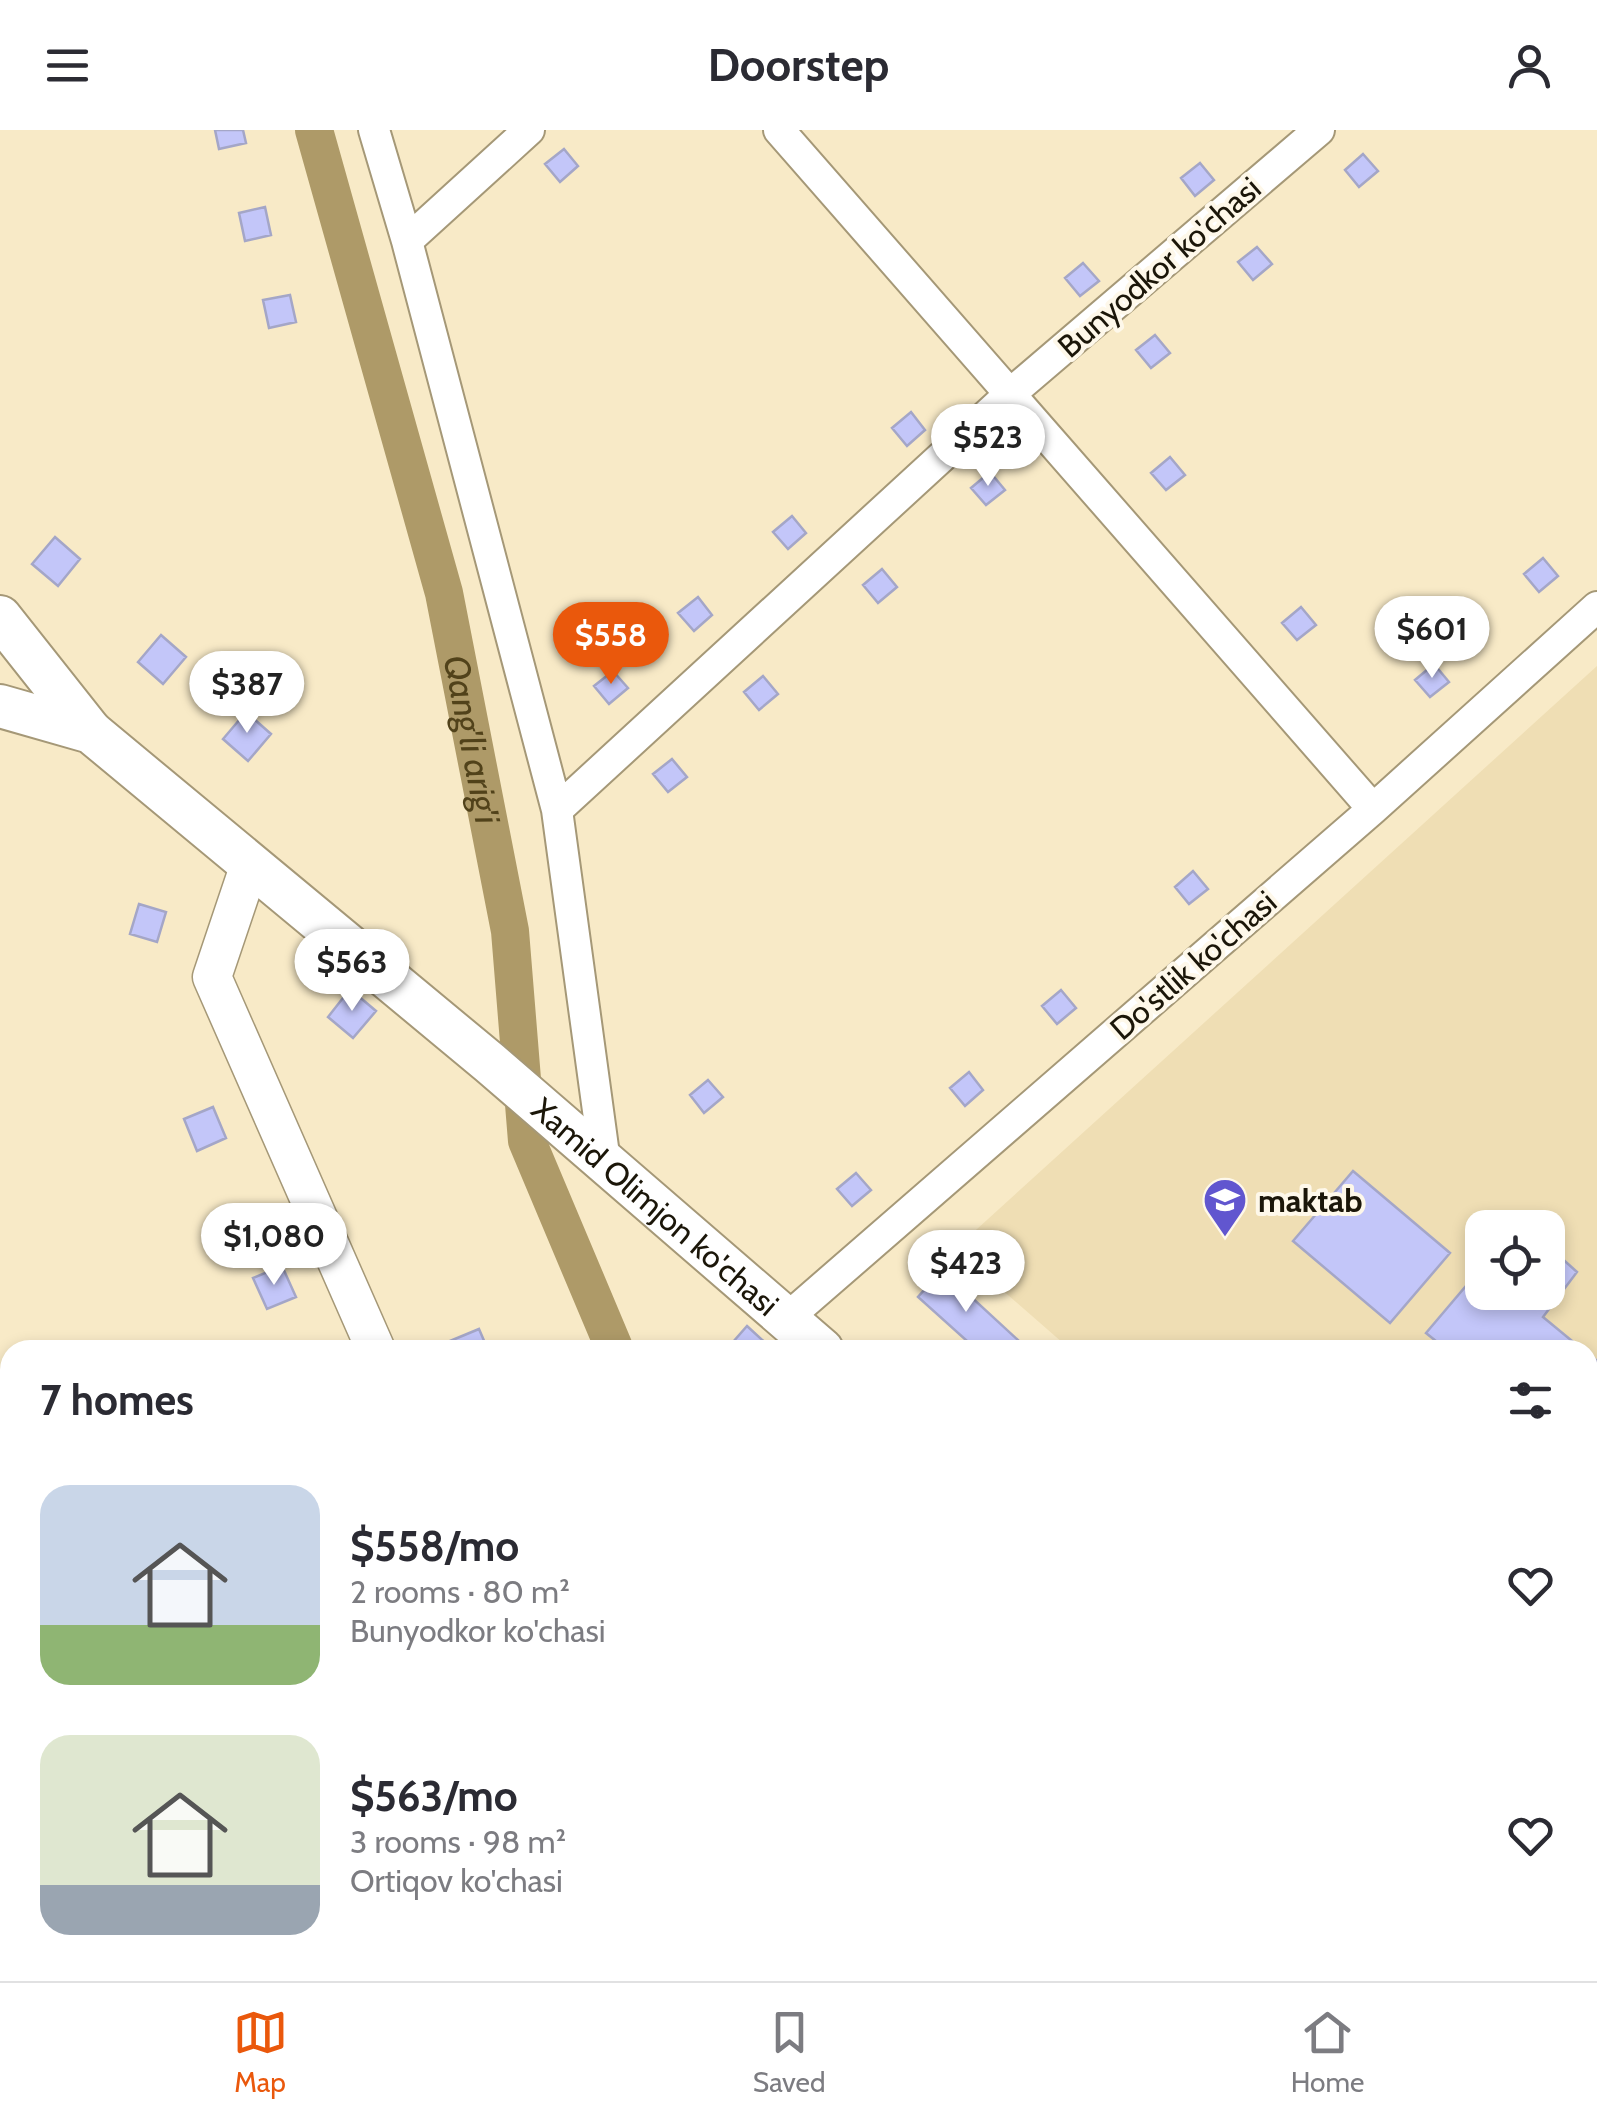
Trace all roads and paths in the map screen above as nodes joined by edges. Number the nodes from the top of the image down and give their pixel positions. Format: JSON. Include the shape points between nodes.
{"nodes":[{"id":1,"x":374,"y":130,"type":"edge"},
{"id":2,"x":529,"y":130,"type":"edge"},
{"id":3,"x":778,"y":130,"type":"edge"},
{"id":4,"x":1319,"y":130,"type":"edge"},
{"id":5,"x":406,"y":240,"type":"junction"},
{"id":6,"x":1010,"y":394,"type":"junction"},
{"id":7,"x":1597,"y":606,"type":"edge"},
{"id":8,"x":0,"y":618,"type":"edge"},
{"id":9,"x":0,"y":706,"type":"edge"},
{"id":10,"x":91,"y":732,"type":"junction"},
{"id":11,"x":557,"y":810,"type":"junction"},
{"id":12,"x":1372,"y":810,"type":"junction"},
{"id":13,"x":250,"y":864,"type":"junction"},
{"id":14,"x":605,"y":1162,"type":"junction"},
{"id":15,"x":786,"y":1319,"type":"junction"},
{"id":16,"x":372,"y":1340,"type":"edge"},
{"id":17,"x":810,"y":1340,"type":"edge"}],
"edges":[{"from":1,"to":5,"type":"street"},
{"from":2,"to":5,"type":"street"},
{"from":3,"to":6,"type":"street"},
{"from":4,"to":6,"type":"street","name":"Bunyodkor ko'chasi"},
{"from":5,"to":11,"type":"street"},
{"from":6,"to":11,"type":"street","name":"Bunyodkor ko'chasi"},
{"from":6,"to":12,"type":"street"},
{"from":7,"to":12,"type":"street","name":"Do'stlik ko'chasi"},
{"from":8,"to":10,"type":"main road"},
{"from":9,"to":10,"type":"main road"},
{"from":10,"to":13,"type":"main road"},
{"from":11,"to":14,"type":"street"},
{"from":12,"to":15,"type":"street","name":"Do'stlik ko'chasi"},
{"from":13,"to":14,"type":"main road","name":"Xamid Olimjon ko'chasi"},
{"from":13,"to":16,"type":"street","via":[[212,977]]},
{"from":14,"to":15,"type":"main road","name":"Xamid Olimjon ko'chasi"},
{"from":15,"to":17,"type":"main road","name":"Xamid Olimjon ko'chasi"}]}
